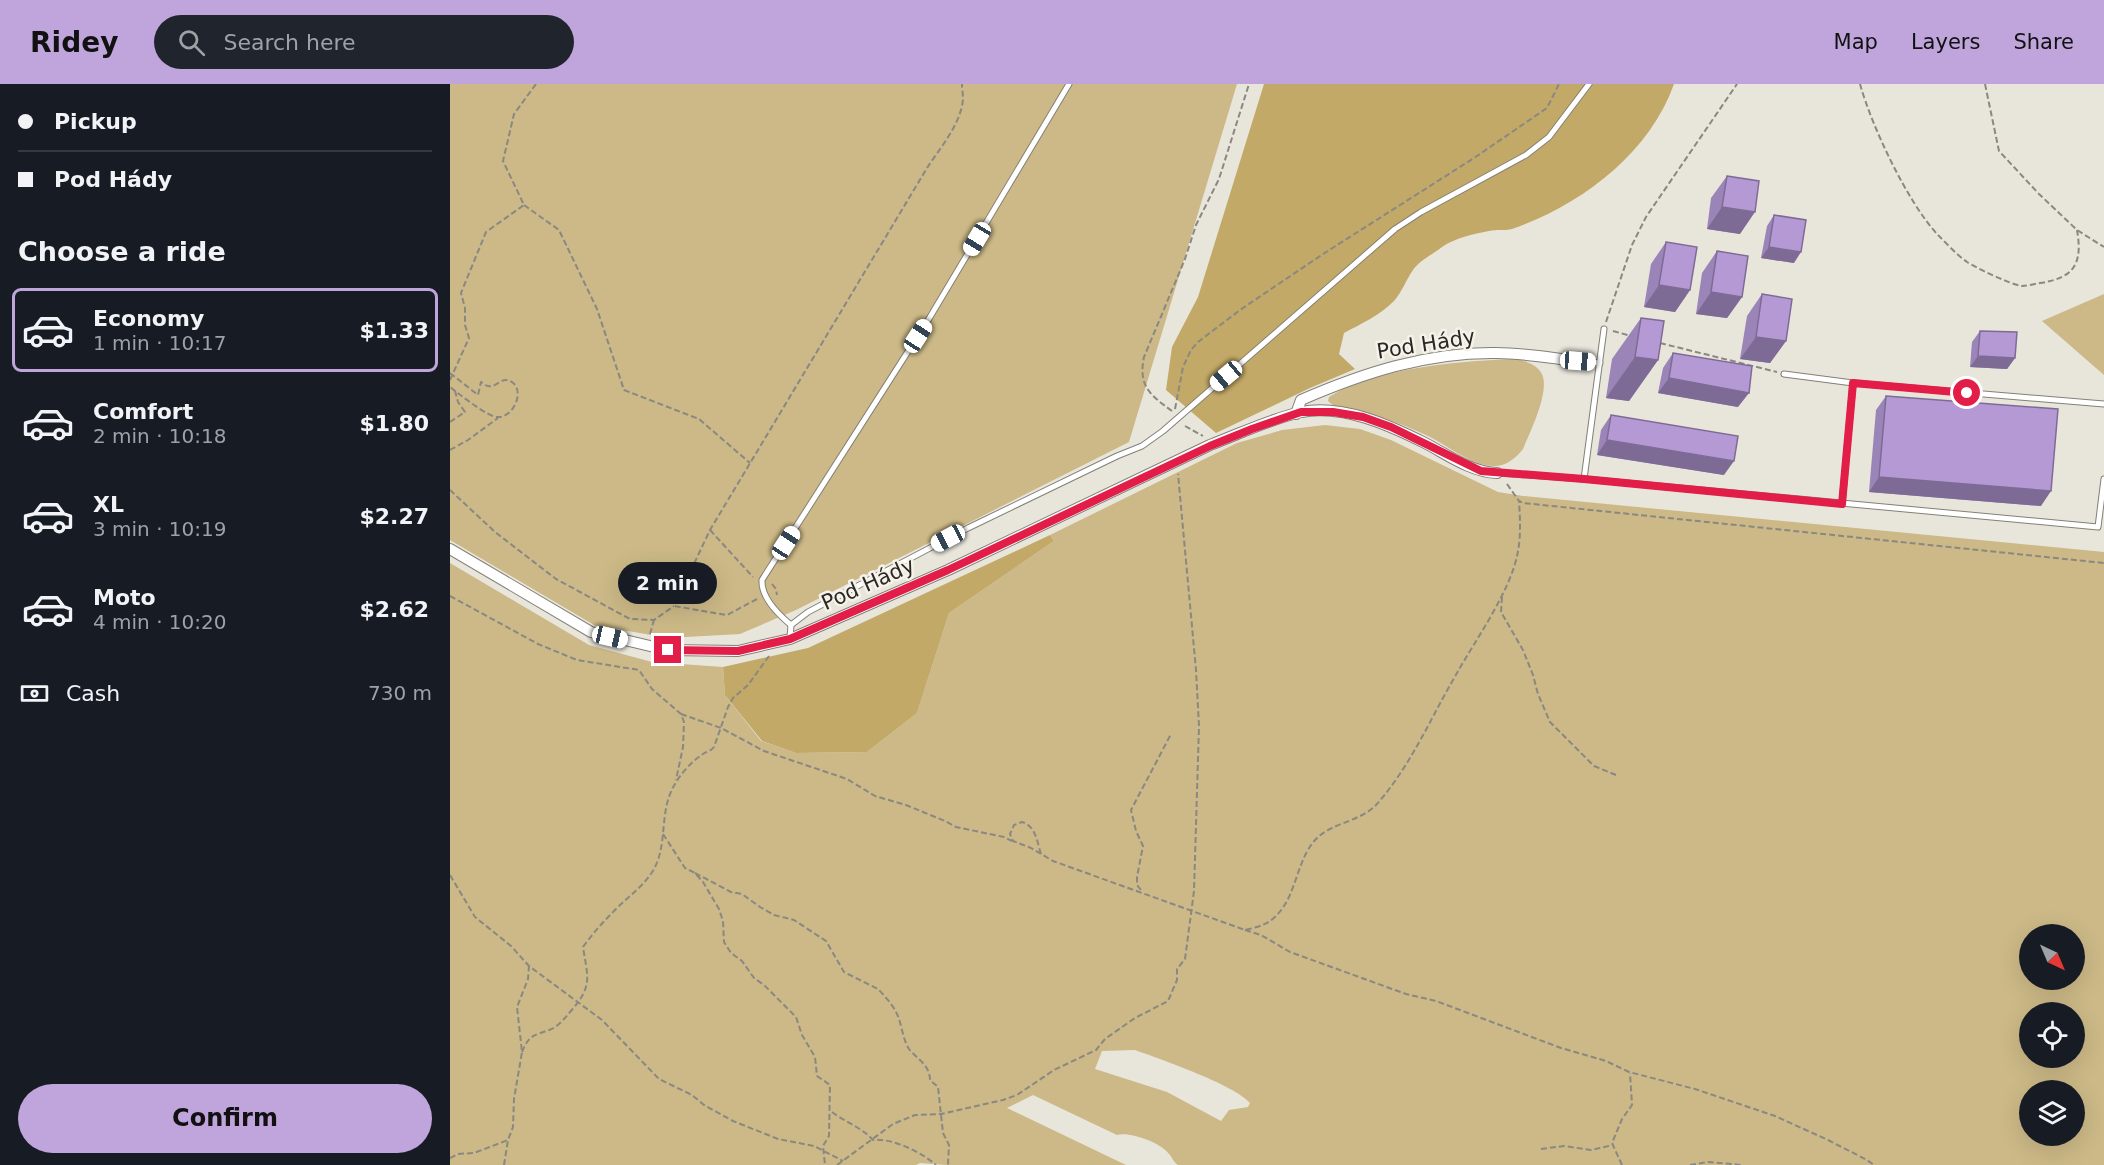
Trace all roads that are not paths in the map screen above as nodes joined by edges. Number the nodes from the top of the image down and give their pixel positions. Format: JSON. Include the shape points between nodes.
{"nodes":[{"id":1,"x":1069,"y":84,"type":"edge"},
{"id":2,"x":1589,"y":84,"type":"edge"},
{"id":3,"x":1604,"y":329,"type":"road end"},
{"id":4,"x":1578,"y":361,"type":"joint"},
{"id":5,"x":1600,"y":363,"type":"junction"},
{"id":6,"x":1784,"y":374,"type":"road end"},
{"id":7,"x":1853,"y":383,"type":"junction"},
{"id":8,"x":2104,"y":404,"type":"edge"},
{"id":9,"x":1296,"y":414,"type":"junction"},
{"id":10,"x":1497,"y":473,"type":"joint"},
{"id":11,"x":1584,"y":479,"type":"junction"},
{"id":12,"x":2104,"y":479,"type":"edge"},
{"id":13,"x":1842,"y":504,"type":"junction"},
{"id":14,"x":2101,"y":527,"type":"edge"},
{"id":15,"x":450,"y":549,"type":"edge"},
{"id":16,"x":791,"y":626,"type":"junction"},
{"id":17,"x":790,"y":639,"type":"junction"}],
"edges":[{"from":1,"to":16,"type":"lane","via":[[930,317],[762,580],[763,593]]},
{"from":2,"to":16,"type":"lane","via":[[1549,137],[1527,155],[1395,229],[1142,446],[968,528],[808,612]]},
{"from":3,"to":5,"type":"lane"},
{"from":4,"to":5,"type":"lane"},
{"from":4,"to":9,"type":"street","name":"Pod Hády","via":[[1496,353],[1436,358],[1365,374],[1329,388],[1301,400]]},
{"from":5,"to":11,"type":"lane"},
{"from":6,"to":7,"type":"lane"},
{"from":7,"to":8,"type":"lane"},
{"from":7,"to":13,"type":"lane"},
{"from":9,"to":10,"type":"street","name":"Pod Hády","via":[[1323,411],[1363,417],[1404,432],[1474,468]]},
{"from":9,"to":17,"type":"street","name":"Pod Hády","via":[[1210,446],[948,570]]},
{"from":10,"to":11,"type":"lane"},
{"from":11,"to":13,"type":"lane"},
{"from":12,"to":14,"type":"lane"},
{"from":13,"to":14,"type":"lane"},
{"from":15,"to":17,"type":"street","name":"Pod Hády","via":[[591,632],[668,650],[738,651]]},
{"from":16,"to":17,"type":"lane"}]}
